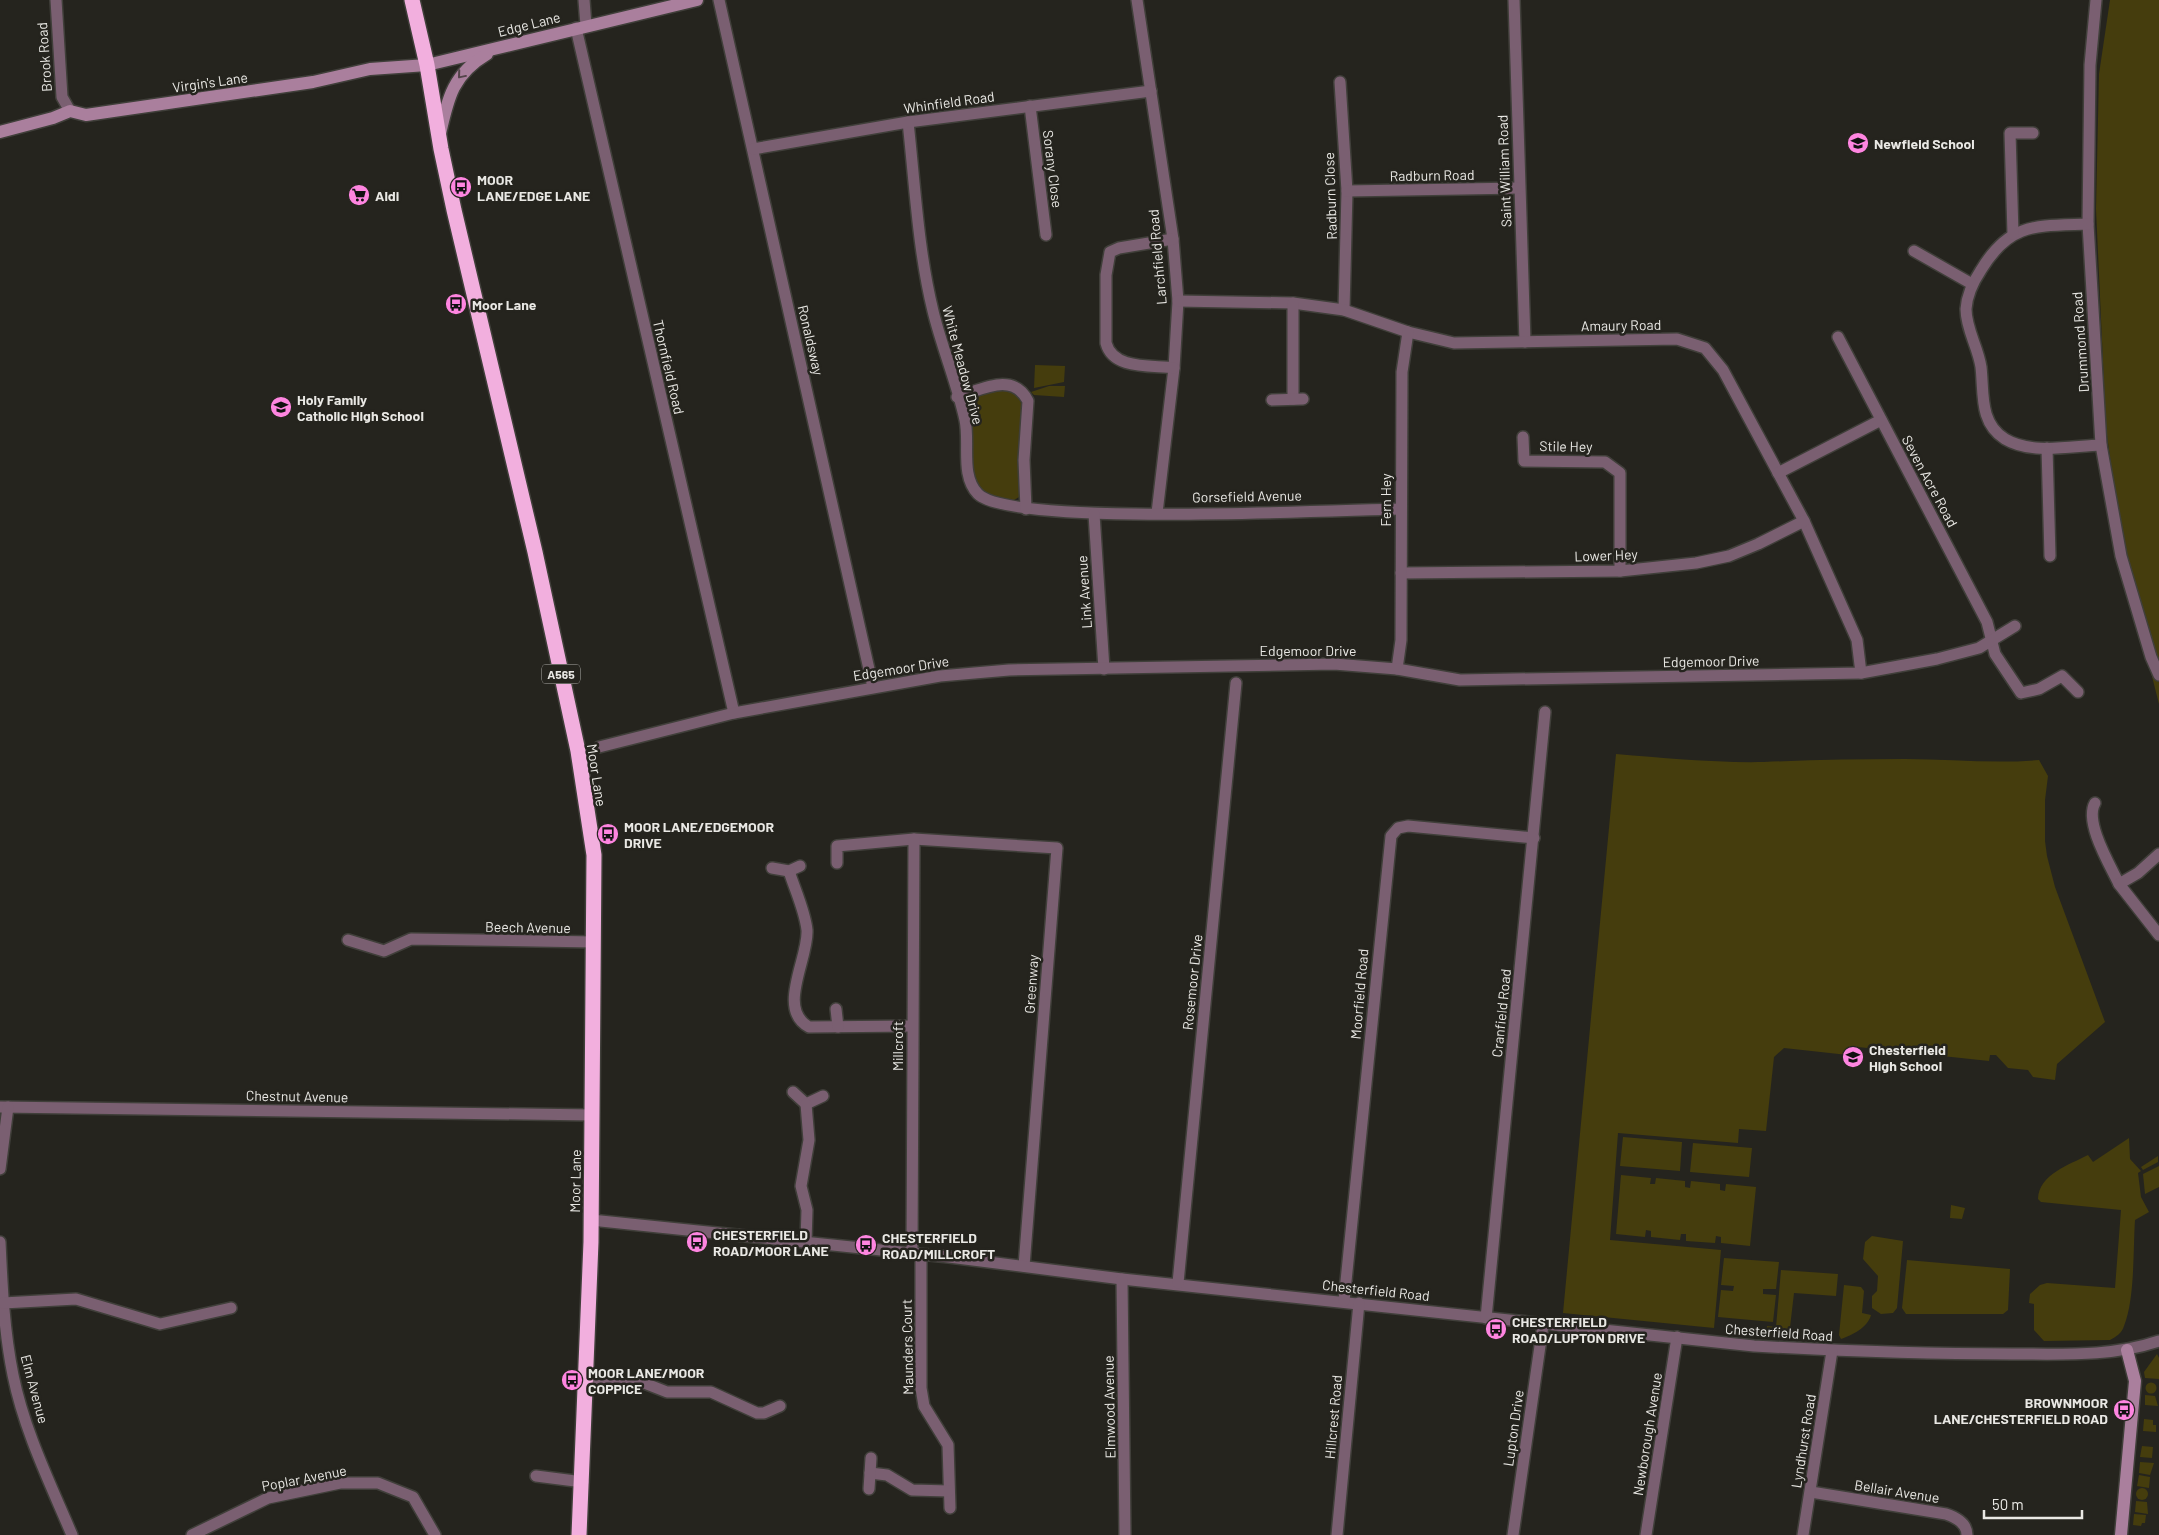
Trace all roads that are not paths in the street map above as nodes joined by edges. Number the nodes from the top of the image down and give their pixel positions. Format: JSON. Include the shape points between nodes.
{"nodes":[{"id":1,"x":56,"y":0,"type":"edge"},
{"id":2,"x":412,"y":0,"type":"edge"},
{"id":3,"x":584,"y":0,"type":"edge"},
{"id":4,"x":697,"y":0,"type":"edge"},
{"id":5,"x":719,"y":0,"type":"edge"},
{"id":6,"x":1137,"y":0,"type":"edge"},
{"id":7,"x":1514,"y":0,"type":"edge"},
{"id":8,"x":2096,"y":0,"type":"edge"},
{"id":9,"x":581,"y":27,"type":"junction"},
{"id":10,"x":500,"y":47,"type":"junction"},
{"id":11,"x":428,"y":65,"type":"junction"},
{"id":12,"x":1340,"y":82,"type":"dead end"},
{"id":13,"x":1151,"y":91,"type":"junction"},
{"id":14,"x":1030,"y":106,"type":"junction"},
{"id":15,"x":70,"y":111,"type":"junction"},
{"id":16,"x":908,"y":122,"type":"junction"},
{"id":17,"x":0,"y":132,"type":"edge"},
{"id":18,"x":2034,"y":133,"type":"dead end"},
{"id":19,"x":439,"y":138,"type":"junction"},
{"id":20,"x":753,"y":149,"type":"junction"},
{"id":21,"x":1519,"y":188,"type":"junction"},
{"id":22,"x":1347,"y":191,"type":"junction"},
{"id":23,"x":2088,"y":224,"type":"junction"},
{"id":24,"x":2013,"y":234,"type":"junction"},
{"id":25,"x":1046,"y":235,"type":"dead end"},
{"id":26,"x":1173,"y":239,"type":"junction"},
{"id":27,"x":1914,"y":251,"type":"dead end"},
{"id":28,"x":1972,"y":284,"type":"junction"},
{"id":29,"x":1178,"y":300,"type":"junction"},
{"id":30,"x":1292,"y":304,"type":"junction"},
{"id":31,"x":1344,"y":310,"type":"junction"},
{"id":32,"x":1408,"y":332,"type":"junction"},
{"id":33,"x":1838,"y":337,"type":"dead end"},
{"id":34,"x":1525,"y":342,"type":"junction"},
{"id":35,"x":1174,"y":368,"type":"junction"},
{"id":36,"x":957,"y":397,"type":"junction"},
{"id":37,"x":1272,"y":400,"type":"dead end"},
{"id":38,"x":1881,"y":420,"type":"junction"},
{"id":39,"x":1523,"y":437,"type":"dead end"},
{"id":40,"x":2101,"y":445,"type":"junction"},
{"id":41,"x":2047,"y":448,"type":"junction"},
{"id":42,"x":1778,"y":473,"type":"junction"},
{"id":43,"x":1026,"y":509,"type":"junction"},
{"id":44,"x":1400,"y":509,"type":"junction"},
{"id":45,"x":1157,"y":513,"type":"junction"},
{"id":46,"x":1094,"y":514,"type":"junction"},
{"id":47,"x":1804,"y":521,"type":"junction"},
{"id":48,"x":2050,"y":556,"type":"dead end"},
{"id":49,"x":1620,"y":571,"type":"junction"},
{"id":50,"x":1401,"y":572,"type":"junction"},
{"id":51,"x":2015,"y":626,"type":"dead end"},
{"id":52,"x":1991,"y":640,"type":"junction"},
{"id":53,"x":1104,"y":668,"type":"junction"},
{"id":54,"x":1397,"y":669,"type":"junction"},
{"id":55,"x":1861,"y":673,"type":"junction"},
{"id":56,"x":2159,"y":675,"type":"edge"},
{"id":57,"x":1236,"y":683,"type":"dead end"},
{"id":58,"x":873,"y":687,"type":"junction"},
{"id":59,"x":2078,"y":692,"type":"dead end"},
{"id":60,"x":1544,"y":712,"type":"dead end"},
{"id":61,"x":734,"y":713,"type":"junction"},
{"id":62,"x":598,"y":747,"type":"dead end"},
{"id":63,"x":2095,"y":803,"type":"dead end"},
{"id":64,"x":1534,"y":838,"type":"junction"},
{"id":65,"x":914,"y":839,"type":"junction"},
{"id":66,"x":2159,"y":854,"type":"edge"},
{"id":67,"x":838,"y":863,"type":"dead end"},
{"id":68,"x":800,"y":866,"type":"dead end"},
{"id":69,"x":772,"y":868,"type":"dead end"},
{"id":70,"x":789,"y":871,"type":"junction"},
{"id":71,"x":2119,"y":884,"type":"junction"},
{"id":72,"x":2159,"y":935,"type":"edge"},
{"id":73,"x":348,"y":940,"type":"dead end"},
{"id":74,"x":594,"y":942,"type":"junction"},
{"id":75,"x":836,"y":1009,"type":"dead end"},
{"id":76,"x":912,"y":1026,"type":"junction"},
{"id":77,"x":838,"y":1027,"type":"junction"},
{"id":78,"x":793,"y":1092,"type":"dead end"},
{"id":79,"x":824,"y":1096,"type":"dead end"},
{"id":80,"x":806,"y":1104,"type":"junction"},
{"id":81,"x":4,"y":1107,"type":"edge"},
{"id":82,"x":593,"y":1114,"type":"junction"},
{"id":83,"x":0,"y":1169,"type":"edge"},
{"id":84,"x":591,"y":1220,"type":"junction"},
{"id":85,"x":0,"y":1242,"type":"edge"},
{"id":86,"x":806,"y":1242,"type":"junction"},
{"id":87,"x":917,"y":1254,"type":"junction"},
{"id":88,"x":1024,"y":1266,"type":"junction"},
{"id":89,"x":1122,"y":1279,"type":"junction"},
{"id":90,"x":1178,"y":1284,"type":"junction"},
{"id":91,"x":1344,"y":1301,"type":"junction"},
{"id":92,"x":3,"y":1303,"type":"junction"},
{"id":93,"x":1359,"y":1303,"type":"junction"},
{"id":94,"x":231,"y":1308,"type":"dead end"},
{"id":95,"x":1486,"y":1318,"type":"junction"},
{"id":96,"x":1543,"y":1325,"type":"junction"},
{"id":97,"x":1677,"y":1337,"type":"junction"},
{"id":98,"x":2159,"y":1341,"type":"edge"},
{"id":99,"x":2127,"y":1350,"type":"junction"},
{"id":100,"x":1832,"y":1351,"type":"junction"},
{"id":101,"x":587,"y":1379,"type":"junction"},
{"id":102,"x":780,"y":1406,"type":"dead end"},
{"id":103,"x":871,"y":1458,"type":"dead end"},
{"id":104,"x":870,"y":1473,"type":"junction"},
{"id":105,"x":536,"y":1476,"type":"dead end"},
{"id":106,"x":582,"y":1482,"type":"junction"},
{"id":107,"x":869,"y":1489,"type":"dead end"},
{"id":108,"x":949,"y":1492,"type":"junction"},
{"id":109,"x":1811,"y":1492,"type":"junction"},
{"id":110,"x":950,"y":1508,"type":"dead end"},
{"id":111,"x":72,"y":1535,"type":"edge"},
{"id":112,"x":192,"y":1535,"type":"edge"},
{"id":113,"x":435,"y":1535,"type":"edge"},
{"id":114,"x":579,"y":1535,"type":"edge"},
{"id":115,"x":1125,"y":1535,"type":"edge"},
{"id":116,"x":1337,"y":1535,"type":"edge"},
{"id":117,"x":1513,"y":1535,"type":"edge"},
{"id":118,"x":1646,"y":1535,"type":"edge"},
{"id":119,"x":1803,"y":1535,"type":"edge"},
{"id":120,"x":1967,"y":1535,"type":"edge"},
{"id":121,"x":2121,"y":1535,"type":"edge"}],
"edges":[{"from":1,"to":15,"type":"street","name":"Brook Road","via":[[62,97]]},
{"from":2,"to":11,"type":"highway","number":"A565"},
{"from":3,"to":9,"type":"street","name":"Thornfield Road"},
{"from":4,"to":9,"type":"street","name":"Edge Lane"},
{"from":5,"to":20,"type":"street","name":"Ronaldsway"},
{"from":6,"to":13,"type":"street","name":"Larchfield Road"},
{"from":7,"to":21,"type":"street","name":"Saint William Road"},
{"from":8,"to":23,"type":"street","name":"Drummond Road","via":[[2090,65]]},
{"from":9,"to":10,"type":"street","name":"Edge Lane"},
{"from":9,"to":61,"type":"street","name":"Thornfield Road"},
{"from":10,"to":11,"type":"street","name":"Edge Lane"},
{"from":10,"to":19,"type":"street","one_way":true,"via":[[475,61],[459,78],[449,97]]},
{"from":11,"to":15,"type":"street","name":"Virgin's Lane","via":[[370,70],[313,82],[86,115]]},
{"from":11,"to":19,"type":"highway","name":"Moor Lane","number":"A565"},
{"from":12,"to":22,"type":"street","name":"Radburn Close"},
{"from":13,"to":14,"type":"street","name":"Whinfield Road"},
{"from":13,"to":26,"type":"street","name":"Larchfield Road"},
{"from":14,"to":16,"type":"street","name":"Whinfield Road"},
{"from":14,"to":25,"type":"street","name":"Sorany Close"},
{"from":15,"to":17,"type":"street","name":"Virgin's Lane"},
{"from":16,"to":20,"type":"street","name":"Whinfield Road"},
{"from":16,"to":36,"type":"street","name":"White Meadow Drive","via":[[933,310]]},
{"from":18,"to":24,"type":"street","via":[[2010,133]]},
{"from":19,"to":74,"type":"highway","name":"Moor Lane","number":"A565","via":[[578,751],[594,856]]},
{"from":20,"to":58,"type":"street","name":"Ronaldsway"},
{"from":21,"to":22,"type":"street","name":"Radburn Road"},
{"from":21,"to":34,"type":"street","name":"Saint William Road"},
{"from":22,"to":31,"type":"street","name":"Radburn Close"},
{"from":23,"to":24,"type":"street","via":[[2030,229]]},
{"from":23,"to":40,"type":"street","name":"Drummond Road"},
{"from":24,"to":28,"type":"street","via":[[1992,252]]},
{"from":26,"to":29,"type":"street","name":"Larchfield Road"},
{"from":26,"to":35,"type":"street","via":[[1110,252],[1106,262],[1106,343],[1115,359],[1123,362]]},
{"from":27,"to":28,"type":"street"},
{"from":28,"to":41,"type":"street","via":[[1966,308],[1979,356],[1986,416],[1992,428],[2014,444]]},
{"from":29,"to":30,"type":"street","name":"Amaury Road"},
{"from":29,"to":35,"type":"street","name":"Larchfield Road"},
{"from":30,"to":31,"type":"street","name":"Amaury Road"},
{"from":30,"to":37,"type":"street","via":[[1298,399]]},
{"from":31,"to":32,"type":"street","name":"Amaury Road"},
{"from":32,"to":34,"type":"street","name":"Amaury Road","via":[[1454,344]]},
{"from":32,"to":44,"type":"street","name":"Fern Hey","via":[[1402,372]]},
{"from":33,"to":38,"type":"street","name":"Seven Acre Road"},
{"from":34,"to":42,"type":"street","name":"Amaury Road","via":[[1677,339],[1705,348],[1723,370]]},
{"from":35,"to":45,"type":"street","name":"Larchfield Road"},
{"from":36,"to":43,"type":"street","name":"White Meadow Drive","via":[[965,420],[967,468],[973,489],[990,502]]},
{"from":36,"to":43,"type":"street","via":[[1002,383],[1012,385],[1025,396],[1028,401],[1024,460]]},
{"from":38,"to":42,"type":"street"},
{"from":38,"to":52,"type":"street","name":"Seven Acre Road","via":[[1987,622]]},
{"from":39,"to":49,"type":"street","name":"Stile Hey","via":[[1524,461],[1604,462],[1620,473]]},
{"from":40,"to":41,"type":"street"},
{"from":40,"to":56,"type":"street","name":"Drummond Road","via":[[2121,556]]},
{"from":41,"to":48,"type":"street"},
{"from":42,"to":47,"type":"street","name":"Amaury Road"},
{"from":43,"to":46,"type":"street","name":"White Meadow Drive"},
{"from":44,"to":45,"type":"street","name":"Gorsefield Avenue"},
{"from":44,"to":50,"type":"street","name":"Fern Hey"},
{"from":45,"to":46,"type":"street","name":"Gorsefield Avenue"},
{"from":46,"to":53,"type":"street","name":"Link Avenue"},
{"from":47,"to":49,"type":"street","name":"Lower Hey","via":[[1729,556]]},
{"from":47,"to":55,"type":"street","name":"Amaury Road","via":[[1857,640]]},
{"from":49,"to":50,"type":"street","name":"Lower Hey"},
{"from":50,"to":54,"type":"street","name":"Fern Hey","via":[[1401,640]]},
{"from":51,"to":52,"type":"street","name":"Edgemoor Drive"},
{"from":52,"to":55,"type":"street","name":"Edgemoor Drive","via":[[1979,648],[1937,660]]},
{"from":52,"to":59,"type":"street","name":"Seven Acre Road","via":[[1995,654],[2021,693],[2039,689],[2062,676]]},
{"from":53,"to":54,"type":"street","name":"Edgemoor Drive","via":[[1334,664]]},
{"from":53,"to":58,"type":"street","name":"Edgemoor Drive","via":[[999,671]]},
{"from":54,"to":55,"type":"street","name":"Edgemoor Drive","via":[[1460,680]]},
{"from":57,"to":90,"type":"street","name":"Rosemoor Drive"},
{"from":58,"to":61,"type":"street","name":"Edgemoor Drive"},
{"from":60,"to":64,"type":"street","name":"Cranfield Road"},
{"from":61,"to":62,"type":"street","name":"Edgemoor Drive"},
{"from":63,"to":71,"type":"street","via":[[2092,822]]},
{"from":64,"to":91,"type":"street","name":"Moorfield Road","via":[[1408,826],[1398,828],[1390,836]]},
{"from":64,"to":95,"type":"street","name":"Cranfield Road"},
{"from":65,"to":67,"type":"street","via":[[837,846]]},
{"from":65,"to":76,"type":"street","name":"Millcroft"},
{"from":65,"to":88,"type":"street","name":"Greenway","via":[[1057,848]]},
{"from":66,"to":71,"type":"street","via":[[2138,873]]},
{"from":68,"to":70,"type":"street"},
{"from":69,"to":70,"type":"street"},
{"from":70,"to":77,"type":"street","via":[[807,931],[796,978],[796,1012],[809,1027]]},
{"from":71,"to":72,"type":"street"},
{"from":73,"to":74,"type":"street","name":"Beech Avenue","via":[[384,951],[412,939]]},
{"from":74,"to":82,"type":"highway","name":"Moor Lane","number":"A565"},
{"from":75,"to":77,"type":"street"},
{"from":76,"to":77,"type":"street"},
{"from":76,"to":87,"type":"street","name":"Millcroft"},
{"from":78,"to":80,"type":"street"},
{"from":79,"to":80,"type":"street"},
{"from":80,"to":86,"type":"street","via":[[809,1140],[801,1186],[807,1210]]},
{"from":81,"to":82,"type":"street","name":"Chestnut Avenue"},
{"from":81,"to":83,"type":"street"},
{"from":82,"to":84,"type":"highway","name":"Moor Lane","number":"A565"},
{"from":84,"to":86,"type":"street","name":"Chesterfield Road"},
{"from":84,"to":101,"type":"highway","name":"Moor Lane","number":"A565"},
{"from":85,"to":92,"type":"street","name":"Elm Avenue"},
{"from":86,"to":87,"type":"street","name":"Chesterfield Road"},
{"from":87,"to":88,"type":"street","name":"Chesterfield Road"},
{"from":87,"to":108,"type":"street","name":"Maunders Court","via":[[920,1388],[924,1406],[948,1445]]},
{"from":88,"to":89,"type":"street","name":"Chesterfield Road"},
{"from":89,"to":90,"type":"street","name":"Chesterfield Road"},
{"from":89,"to":115,"type":"street","name":"Elmwood Avenue"},
{"from":90,"to":91,"type":"street","name":"Chesterfield Road"},
{"from":91,"to":93,"type":"street","name":"Chesterfield Road"},
{"from":92,"to":94,"type":"street","via":[[76,1299],[160,1324]]},
{"from":92,"to":111,"type":"street","name":"Elm Avenue","via":[[13,1375],[35,1447]]},
{"from":93,"to":95,"type":"street","name":"Chesterfield Road"},
{"from":93,"to":116,"type":"street","name":"Hillcrest Road"},
{"from":95,"to":96,"type":"street","name":"Chesterfield Road"},
{"from":96,"to":97,"type":"street","name":"Chesterfield Road"},
{"from":96,"to":117,"type":"street","name":"Lupton Drive"},
{"from":97,"to":100,"type":"street","name":"Chesterfield Road"},
{"from":97,"to":118,"type":"street","name":"Newborough Avenue"},
{"from":98,"to":99,"type":"street","name":"Chesterfield Road"},
{"from":99,"to":100,"type":"street","name":"Chesterfield Road","via":[[2024,1354]]},
{"from":99,"to":121,"type":"street","via":[[2135,1381]]},
{"from":100,"to":109,"type":"street","name":"Lyndhurst Road"},
{"from":101,"to":102,"type":"street","via":[[644,1383],[667,1392],[711,1392],[757,1413]]},
{"from":101,"to":106,"type":"highway","name":"Moor Lane","number":"A565"},
{"from":103,"to":104,"type":"street"},
{"from":104,"to":107,"type":"street"},
{"from":104,"to":108,"type":"street","via":[[887,1475],[912,1490]]},
{"from":105,"to":106,"type":"street"},
{"from":106,"to":114,"type":"highway","name":"Moor Lane","number":"A565"},
{"from":108,"to":110,"type":"street","name":"Maunders Court"},
{"from":109,"to":119,"type":"street","name":"Lyndhurst Road"},
{"from":109,"to":120,"type":"street","name":"Bellair Avenue","via":[[1946,1514],[1962,1523]]},
{"from":112,"to":113,"type":"street","name":"Poplar Avenue","via":[[268,1498],[340,1483],[378,1483],[413,1497]]}]}
